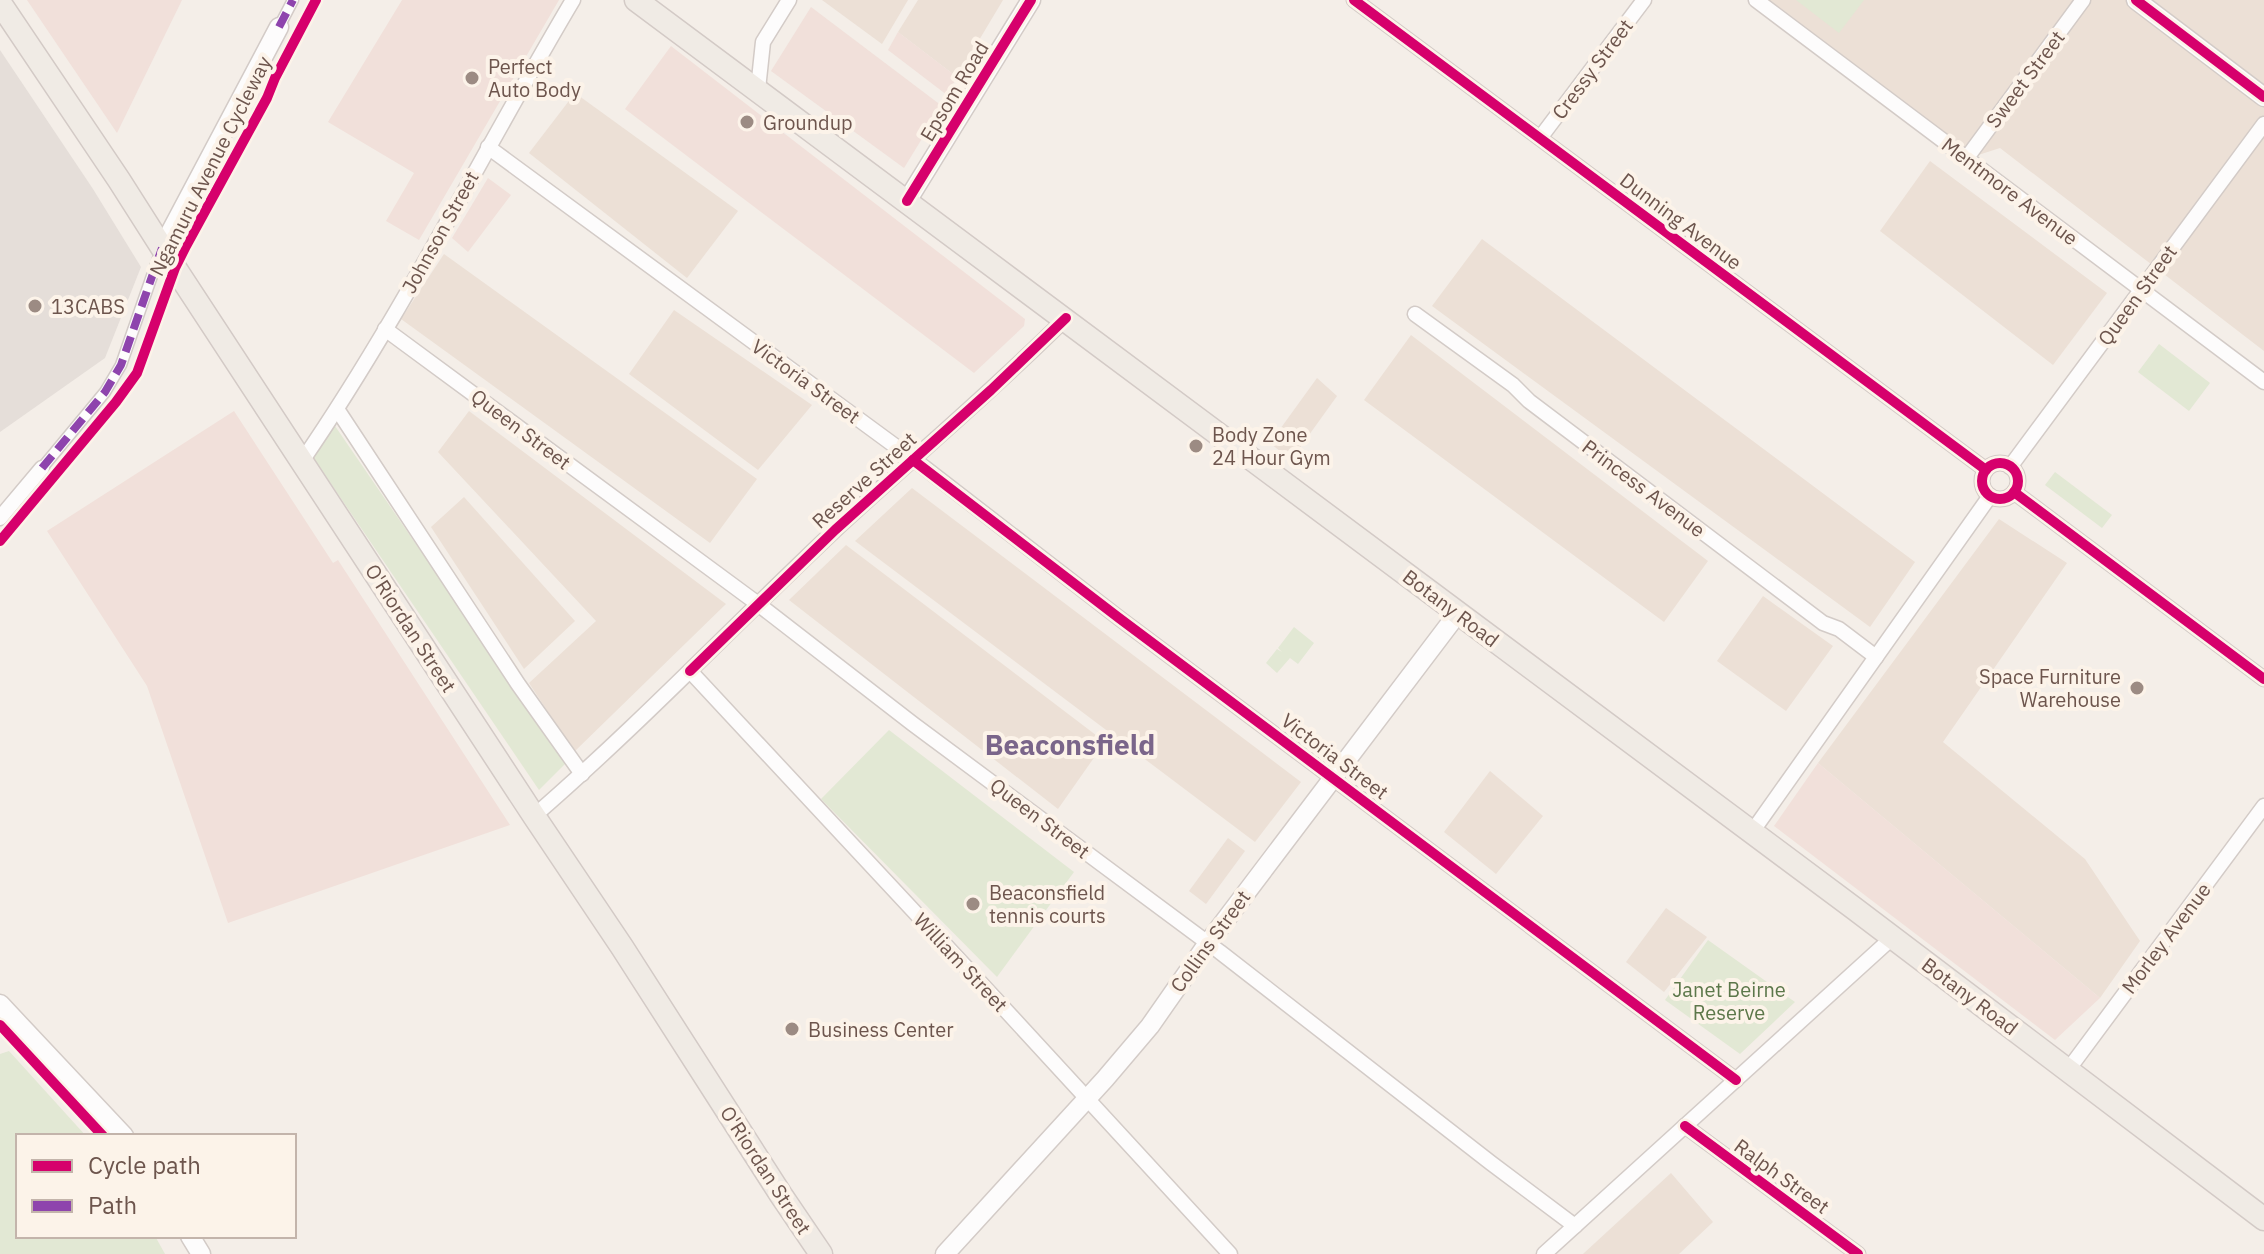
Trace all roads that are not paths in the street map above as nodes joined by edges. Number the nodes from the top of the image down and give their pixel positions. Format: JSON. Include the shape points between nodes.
{"nodes":[{"id":1,"x":293,"y":0,"type":"edge"},
{"id":2,"x":573,"y":0,"type":"edge"},
{"id":3,"x":636,"y":0,"type":"edge"},
{"id":4,"x":789,"y":0,"type":"edge"},
{"id":5,"x":1031,"y":0,"type":"edge"},
{"id":6,"x":1354,"y":0,"type":"edge"},
{"id":7,"x":1644,"y":0,"type":"edge"},
{"id":8,"x":1756,"y":0,"type":"edge"},
{"id":9,"x":2083,"y":0,"type":"edge"},
{"id":10,"x":2136,"y":0,"type":"edge"},
{"id":11,"x":0,"y":3,"type":"edge"},
{"id":12,"x":279,"y":27,"type":"joint"},
{"id":13,"x":758,"y":89,"type":"junction"},
{"id":14,"x":2264,"y":97,"type":"edge"},
{"id":15,"x":2264,"y":124,"type":"edge"},
{"id":16,"x":1540,"y":138,"type":"junction"},
{"id":17,"x":488,"y":147,"type":"junction"},
{"id":18,"x":1966,"y":159,"type":"junction"},
{"id":19,"x":907,"y":201,"type":"junction"},
{"id":20,"x":162,"y":248,"type":"junction"},
{"id":21,"x":2141,"y":290,"type":"junction"},
{"id":22,"x":1415,"y":314,"type":"dead end"},
{"id":23,"x":1066,"y":318,"type":"junction"},
{"id":24,"x":385,"y":329,"type":"junction"},
{"id":25,"x":2264,"y":382,"type":"edge"},
{"id":26,"x":337,"y":409,"type":"junction"},
{"id":27,"x":913,"y":460,"type":"junction"},
{"id":28,"x":302,"y":461,"type":"junction"},
{"id":29,"x":2010,"y":467,"type":"junction"},
{"id":30,"x":42,"y":468,"type":"joint"},
{"id":31,"x":1986,"y":470,"type":"junction"},
{"id":32,"x":2014,"y":492,"type":"junction"},
{"id":33,"x":1990,"y":496,"type":"junction"},
{"id":34,"x":0,"y":518,"type":"edge"},
{"id":35,"x":758,"y":604,"type":"junction"},
{"id":36,"x":1458,"y":613,"type":"junction"},
{"id":37,"x":1876,"y":657,"type":"junction"},
{"id":38,"x":690,"y":671,"type":"junction"},
{"id":39,"x":2264,"y":679,"type":"edge"},
{"id":40,"x":582,"y":774,"type":"junction"},
{"id":41,"x":1333,"y":777,"type":"junction"},
{"id":42,"x":2264,"y":806,"type":"edge"},
{"id":43,"x":534,"y":816,"type":"junction"},
{"id":44,"x":1752,"y":832,"type":"junction"},
{"id":45,"x":1893,"y":937,"type":"junction"},
{"id":46,"x":1208,"y":943,"type":"junction"},
{"id":47,"x":0,"y":1004,"type":"edge"},
{"id":48,"x":2068,"y":1070,"type":"junction"},
{"id":49,"x":1736,"y":1080,"type":"junction"},
{"id":50,"x":1087,"y":1100,"type":"junction"},
{"id":51,"x":1685,"y":1126,"type":"junction"},
{"id":52,"x":122,"y":1134,"type":"edge"},
{"id":53,"x":2264,"y":1219,"type":"edge"},
{"id":54,"x":1575,"y":1226,"type":"junction"},
{"id":55,"x":821,"y":1254,"type":"edge"},
{"id":56,"x":945,"y":1254,"type":"edge"},
{"id":57,"x":1230,"y":1254,"type":"edge"},
{"id":58,"x":1544,"y":1254,"type":"edge"},
{"id":59,"x":1858,"y":1254,"type":"edge"}],
"edges":[{"from":1,"to":12,"type":"street"},
{"from":2,"to":17,"type":"street","name":"Johnson Street"},
{"from":3,"to":13,"type":"main road","name":"Botany Road"},
{"from":4,"to":13,"type":"street","via":[[763,42]]},
{"from":5,"to":19,"type":"street","name":"Epsom Road"},
{"from":6,"to":16,"type":"street","name":"Dunning Avenue"},
{"from":7,"to":16,"type":"street","name":"Cressy Street"},
{"from":8,"to":18,"type":"street","name":"Mentmore Avenue"},
{"from":9,"to":18,"type":"street","name":"Sweet Street"},
{"from":10,"to":14,"type":"street"},
{"from":11,"to":20,"type":"main road","name":"O'Riordan Street"},
{"from":12,"to":20,"type":"street"},
{"from":13,"to":19,"type":"main road","name":"Botany Road"},
{"from":15,"to":21,"type":"street","name":"Queen Street"},
{"from":16,"to":31,"type":"street","name":"Dunning Avenue"},
{"from":17,"to":24,"type":"street","name":"Johnson Street"},
{"from":17,"to":27,"type":"street","name":"Victoria Street"},
{"from":18,"to":21,"type":"street","name":"Mentmore Avenue"},
{"from":19,"to":23,"type":"main road","name":"Botany Road"},
{"from":20,"to":28,"type":"main road","name":"O'Riordan Street"},
{"from":20,"to":30,"type":"street","via":[[121,365]]},
{"from":21,"to":25,"type":"street","name":"Mentmore Avenue"},
{"from":21,"to":29,"type":"street","name":"Queen Street"},
{"from":22,"to":37,"type":"street","name":"Princess Avenue","via":[[1823,623]]},
{"from":23,"to":27,"type":"street","name":"Reserve Street"},
{"from":23,"to":36,"type":"main road","name":"Botany Road"},
{"from":24,"to":26,"type":"street","name":"Johnson Street"},
{"from":24,"to":35,"type":"street","name":"Queen Street"},
{"from":26,"to":28,"type":"street","name":"Johnson Street"},
{"from":26,"to":40,"type":"street"},
{"from":27,"to":35,"type":"street","name":"Reserve Street"},
{"from":27,"to":41,"type":"street","name":"Victoria Street"},
{"from":28,"to":43,"type":"main road","name":"O'Riordan Street"},
{"from":29,"to":31,"type":"street","via":[[1995,464]]},
{"from":29,"to":32,"type":"street","via":[[2017,479]]},
{"from":30,"to":34,"type":"street"},
{"from":31,"to":33,"type":"street","via":[[1982,484]]},
{"from":32,"to":33,"type":"street","via":[[2005,498]]},
{"from":32,"to":39,"type":"street"},
{"from":33,"to":37,"type":"street"},
{"from":35,"to":38,"type":"street","name":"Reserve Street"},
{"from":35,"to":46,"type":"street","name":"Queen Street"},
{"from":36,"to":41,"type":"street","name":"Collins Street"},
{"from":36,"to":44,"type":"main road","name":"Botany Road"},
{"from":37,"to":44,"type":"street"},
{"from":38,"to":40,"type":"street","name":"Reserve Street"},
{"from":38,"to":50,"type":"street","name":"William Street"},
{"from":40,"to":43,"type":"street","name":"Reserve Street"},
{"from":41,"to":46,"type":"street","name":"Collins Street"},
{"from":41,"to":49,"type":"street","name":"Victoria Street"},
{"from":42,"to":48,"type":"street","name":"Morley Avenue"},
{"from":43,"to":55,"type":"main road","name":"O'Riordan Street"},
{"from":44,"to":45,"type":"main road","name":"Botany Road"},
{"from":45,"to":48,"type":"main road","name":"Botany Road"},
{"from":45,"to":49,"type":"street"},
{"from":46,"to":50,"type":"street","name":"Collins Street","via":[[1150,1026]]},
{"from":46,"to":54,"type":"street","name":"Queen Street"},
{"from":47,"to":52,"type":"street"},
{"from":48,"to":53,"type":"main road","name":"Botany Road"},
{"from":49,"to":51,"type":"street"},
{"from":50,"to":56,"type":"street","name":"Collins Street"},
{"from":50,"to":57,"type":"street","name":"William Street"},
{"from":51,"to":54,"type":"street"},
{"from":51,"to":59,"type":"street","name":"Ralph Street"},
{"from":54,"to":58,"type":"street"}]}
